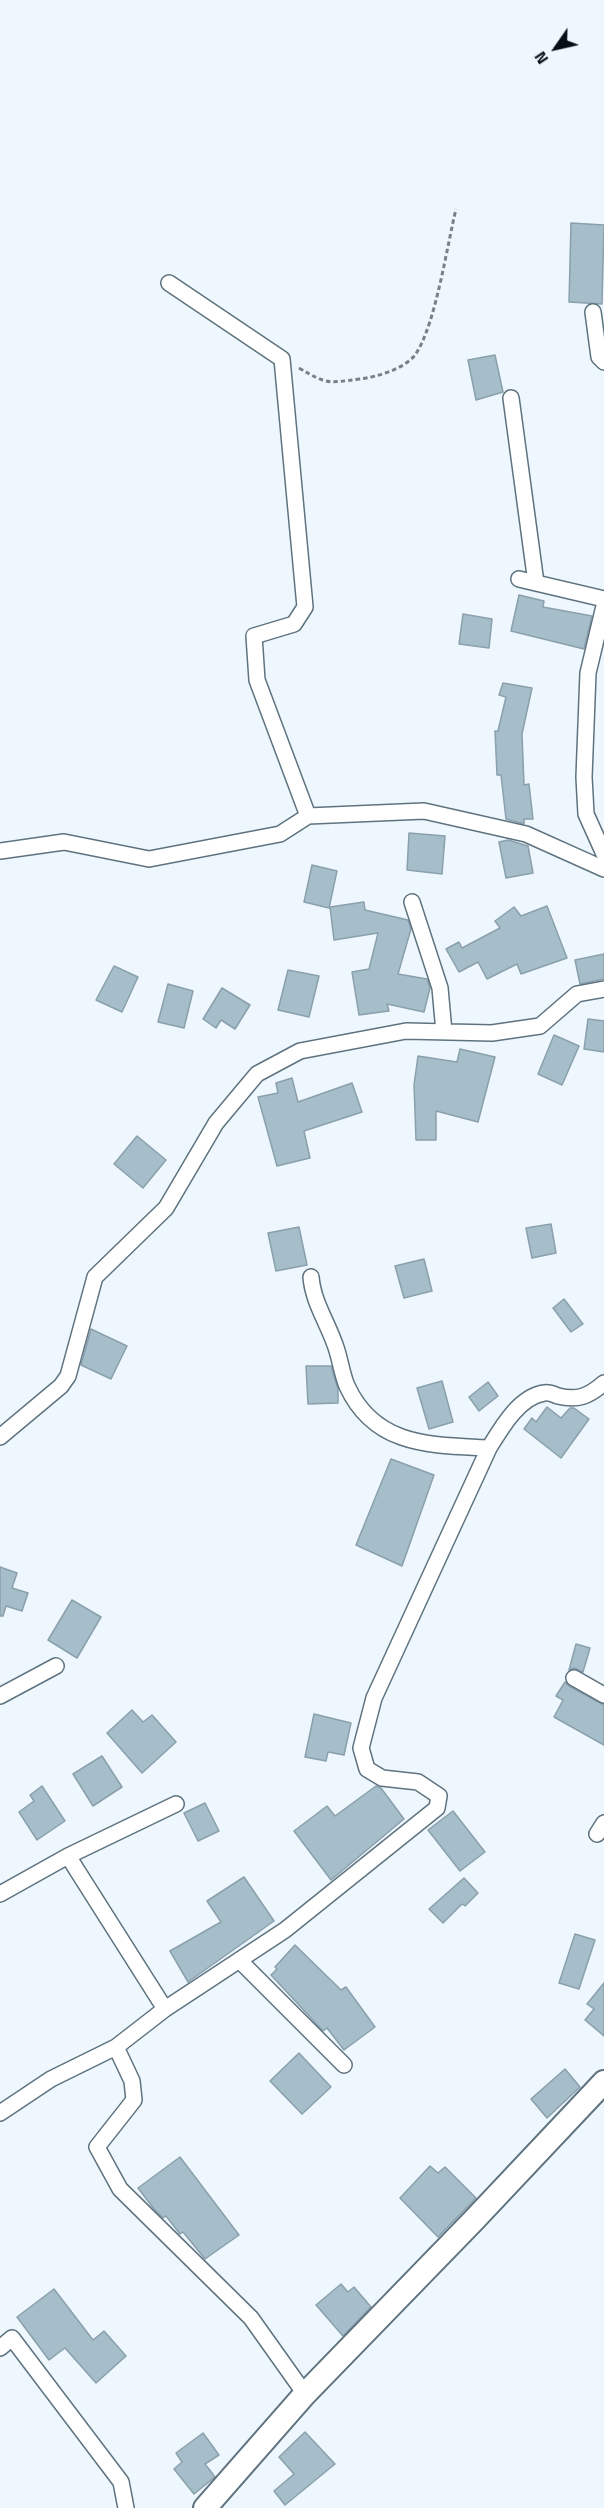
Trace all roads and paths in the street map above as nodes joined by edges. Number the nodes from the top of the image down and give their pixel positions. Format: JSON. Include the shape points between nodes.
{"nodes":[{"id":1,"x":456,"y":209,"type":"dead end"},
{"id":2,"x":170,"y":283,"type":"dead end"},
{"id":3,"x":593,"y":312,"type":"dead end"},
{"id":4,"x":282,"y":359,"type":"junction"},
{"id":5,"x":604,"y":362,"type":"edge"},
{"id":6,"x":511,"y":398,"type":"dead end"},
{"id":7,"x":519,"y":579,"type":"dead end"},
{"id":8,"x":536,"y":583,"type":"junction"},
{"id":9,"x":604,"y":599,"type":"edge"},
{"id":10,"x":604,"y":606,"type":"edge"},
{"id":11,"x":308,"y":816,"type":"junction"},
{"id":12,"x":0,"y":850,"type":"edge"},
{"id":13,"x":604,"y":854,"type":"edge"},
{"id":14,"x":604,"y":869,"type":"edge"},
{"id":15,"x":412,"y":902,"type":"dead end"},
{"id":16,"x":604,"y":989,"type":"edge"},
{"id":17,"x":444,"y":1032,"type":"junction"},
{"id":18,"x":311,"y":1278,"type":"dead end"},
{"id":19,"x":604,"y":1383,"type":"edge"},
{"id":20,"x":0,"y":1437,"type":"edge"},
{"id":21,"x":489,"y":1448,"type":"junction"},
{"id":22,"x":56,"y":1666,"type":"dead end"},
{"id":23,"x":574,"y":1678,"type":"dead end"},
{"id":24,"x":604,"y":1695,"type":"edge"},
{"id":25,"x":0,"y":1696,"type":"edge"},
{"id":26,"x":176,"y":1804,"type":"dead end"},
{"id":27,"x":68,"y":1856,"type":"junction"},
{"id":28,"x":0,"y":1894,"type":"edge"},
{"id":29,"x":239,"y":1960,"type":"junction"},
{"id":30,"x":165,"y":2009,"type":"junction"},
{"id":31,"x":116,"y":2047,"type":"junction"},
{"id":32,"x":344,"y":2065,"type":"dead end"},
{"id":33,"x":604,"y":2082,"type":"edge"},
{"id":34,"x":0,"y":2113,"type":"edge"},
{"id":35,"x":0,"y":2348,"type":"edge"},
{"id":36,"x":305,"y":2394,"type":"junction"},
{"id":37,"x":126,"y":2508,"type":"edge"},
{"id":38,"x":205,"y":2508,"type":"edge"}],
"edges":[{"from":1,"to":4,"type":"path","via":[[417,353],[400,366],[372,377],[325,383]]},
{"from":2,"to":4,"type":"street"},
{"from":3,"to":5,"type":"street","via":[[599,357]]},
{"from":4,"to":11,"type":"street","via":[[305,607],[294,624],[254,636],[254,659],[258,680]]},
{"from":6,"to":8,"type":"street"},
{"from":7,"to":8,"type":"street"},
{"from":8,"to":9,"type":"street"},
{"from":10,"to":13,"type":"street","via":[[588,673],[584,777],[586,814]]},
{"from":11,"to":12,"type":"street","via":[[280,834],[149,859],[64,842]]},
{"from":11,"to":14,"type":"street","via":[[424,811],[526,834]]},
{"from":15,"to":17,"type":"street","via":[[440,988]]},
{"from":16,"to":17,"type":"street","via":[[577,994],[540,1026],[492,1033]]},
{"from":17,"to":20,"type":"street","via":[[406,1031],[300,1051],[257,1074],[216,1123],[166,1208],[95,1277],[68,1376],[61,1386]]},
{"from":18,"to":21,"type":"street","via":[[313,1294],[335,1344],[347,1386],[364,1416],[384,1430],[423,1445]]},
{"from":19,"to":21,"type":"street","via":[[590,1395],[572,1400],[547,1392],[529,1398],[505,1422]]},
{"from":21,"to":29,"type":"street","via":[[374,1698],[361,1748],[367,1769],[382,1778],[418,1782],[440,1796],[437,1808],[285,1930]]},
{"from":22,"to":25,"type":"street"},
{"from":23,"to":24,"type":"street"},
{"from":26,"to":27,"type":"street"},
{"from":27,"to":28,"type":"street"},
{"from":27,"to":30,"type":"street"},
{"from":29,"to":30,"type":"street"},
{"from":29,"to":32,"type":"street"},
{"from":30,"to":31,"type":"street"},
{"from":31,"to":34,"type":"street","via":[[51,2079]]},
{"from":31,"to":36,"type":"street","via":[[132,2081],[134,2100],[97,2147],[120,2189],[251,2318]]},
{"from":33,"to":36,"type":"street"},
{"from":35,"to":37,"type":"street","via":[[12,2338],[121,2482]]},
{"from":36,"to":38,"type":"street"}]}
